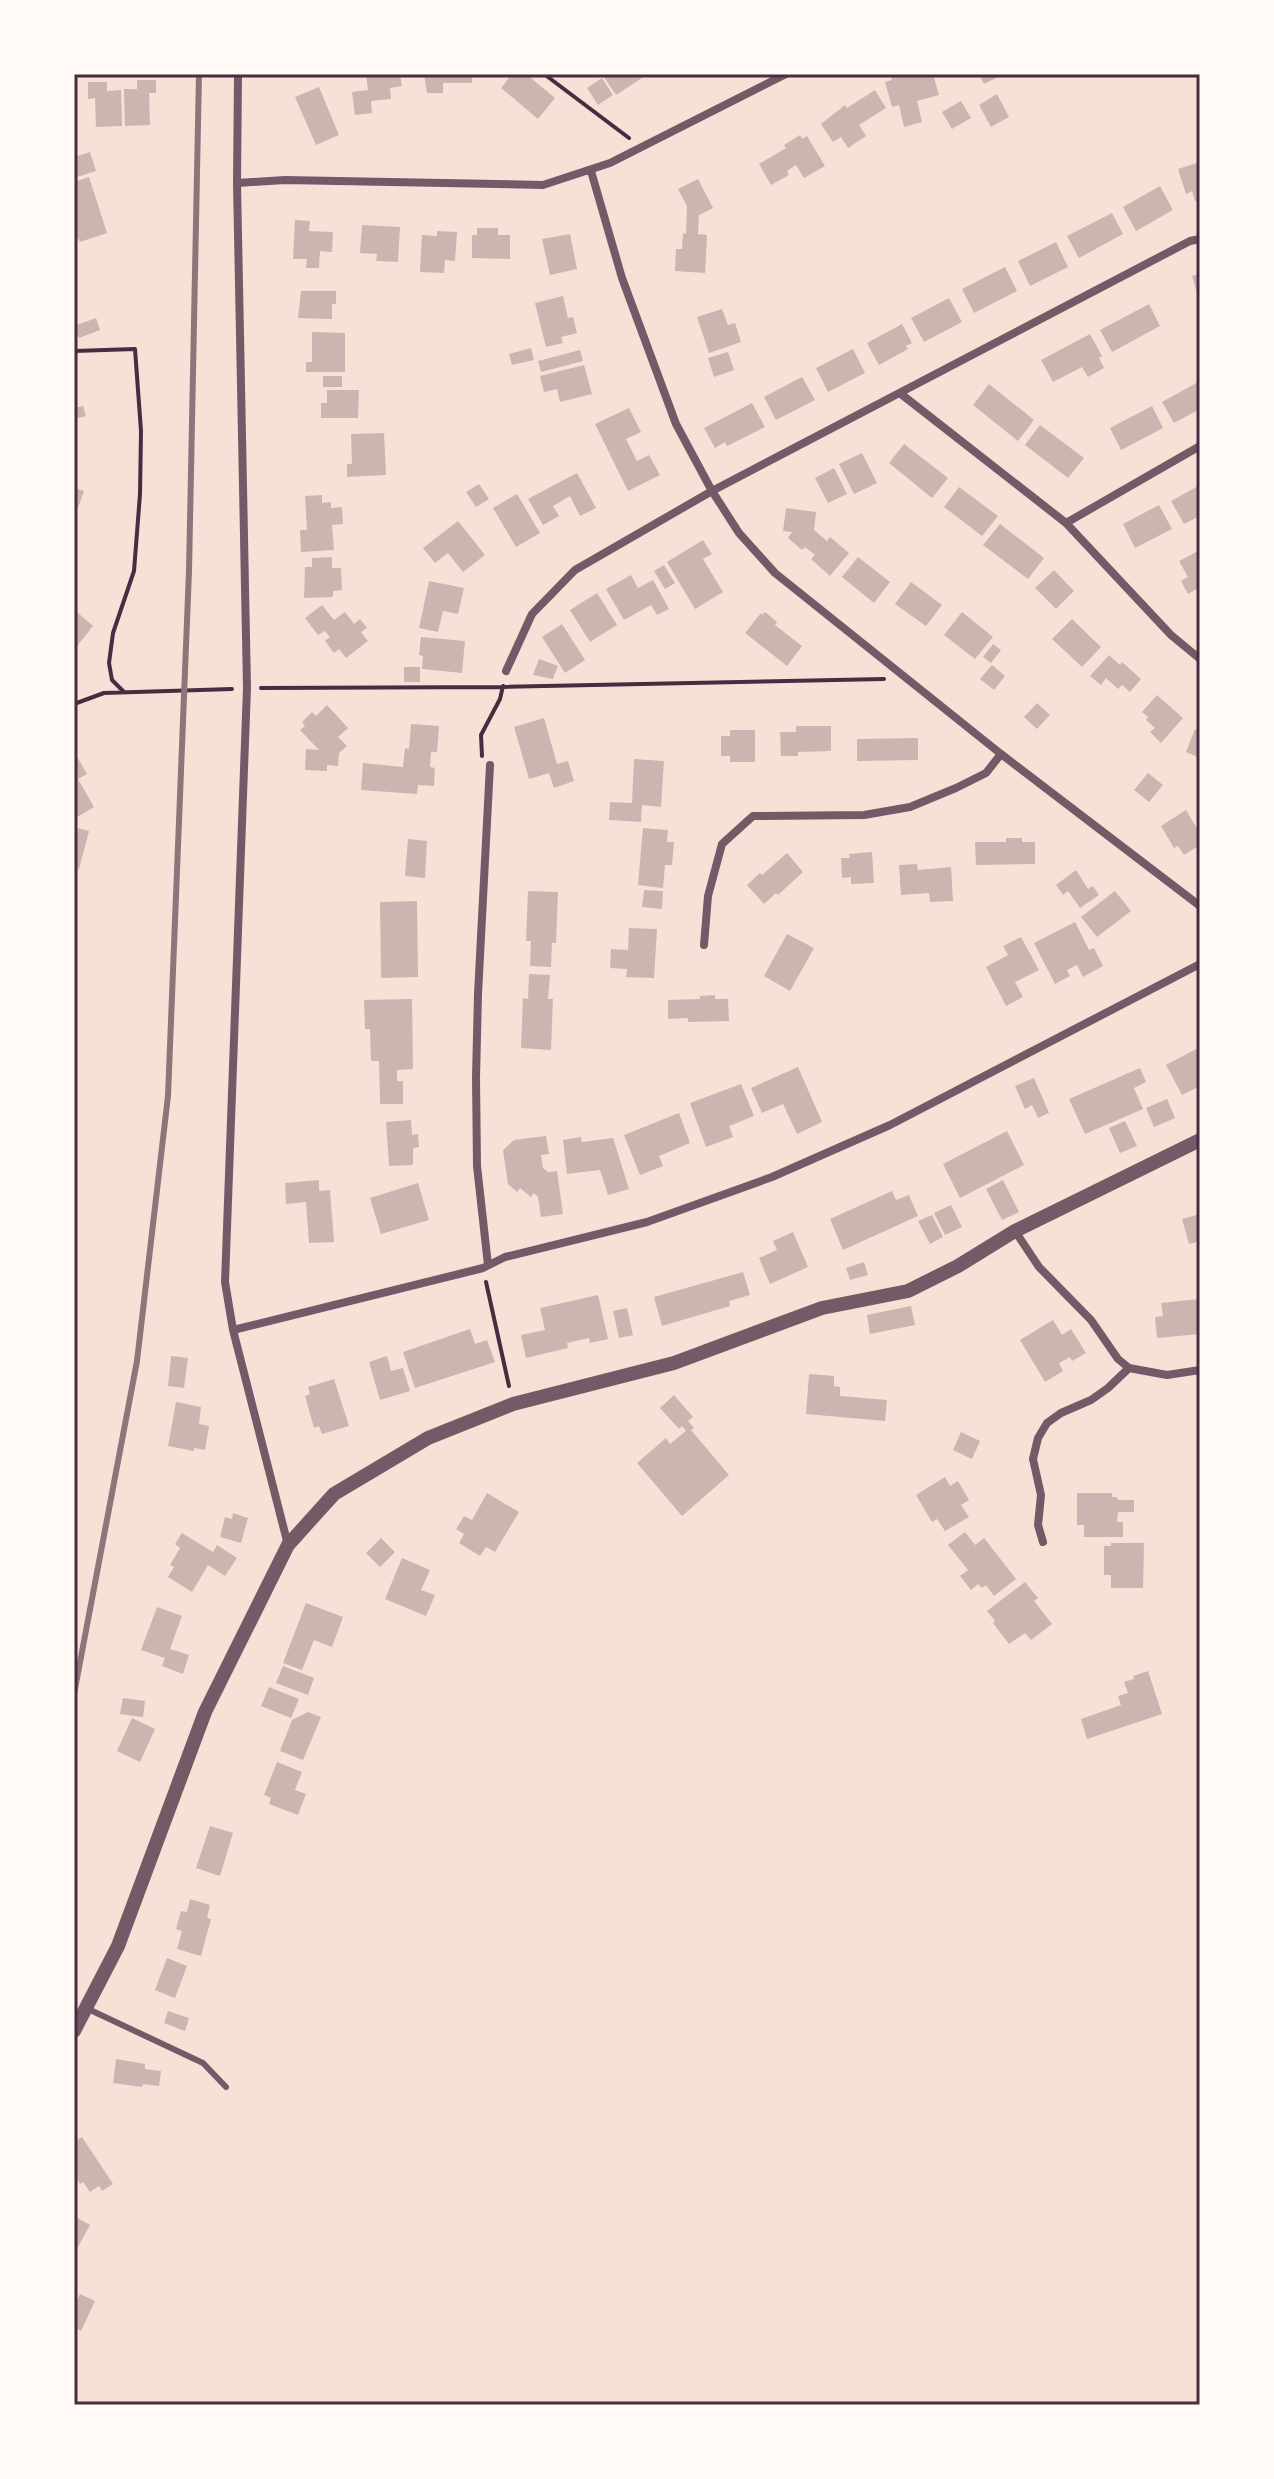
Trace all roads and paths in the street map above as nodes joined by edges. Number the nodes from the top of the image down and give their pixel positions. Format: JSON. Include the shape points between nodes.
{"nodes":[{"id":1,"x":238,"y":74,"type":"edge"},
{"id":2,"x":544,"y":74,"type":"edge"},
{"id":3,"x":786,"y":74,"type":"edge"},
{"id":4,"x":640,"y":147,"type":"junction"},
{"id":5,"x":591,"y":171,"type":"junction"},
{"id":6,"x":237,"y":183,"type":"junction"},
{"id":7,"x":1200,"y":239,"type":"edge"},
{"id":8,"x":74,"y":351,"type":"edge"},
{"id":9,"x":901,"y":394,"type":"junction"},
{"id":10,"x":1200,"y":446,"type":"edge"},
{"id":11,"x":712,"y":491,"type":"junction"},
{"id":12,"x":1066,"y":523,"type":"junction"},
{"id":13,"x":1200,"y":659,"type":"edge"},
{"id":14,"x":506,"y":671,"type":"dead end"},
{"id":15,"x":907,"y":679,"type":"junction"},
{"id":16,"x":502,"y":687,"type":"junction"},
{"id":17,"x":247,"y":688,"type":"junction"},
{"id":18,"x":126,"y":693,"type":"junction"},
{"id":19,"x":74,"y":704,"type":"edge"},
{"id":20,"x":1001,"y":754,"type":"junction"},
{"id":21,"x":490,"y":765,"type":"joint"},
{"id":22,"x":1200,"y":906,"type":"edge"},
{"id":23,"x":704,"y":945,"type":"dead end"},
{"id":24,"x":1200,"y":964,"type":"edge"},
{"id":25,"x":1200,"y":1140,"type":"edge"},
{"id":26,"x":1015,"y":1231,"type":"junction"},
{"id":27,"x":486,"y":1267,"type":"junction"},
{"id":28,"x":233,"y":1330,"type":"junction"},
{"id":29,"x":1129,"y":1368,"type":"junction"},
{"id":30,"x":1200,"y":1370,"type":"edge"},
{"id":31,"x":513,"y":1404,"type":"junction"},
{"id":32,"x":1043,"y":1542,"type":"dead end"},
{"id":33,"x":288,"y":1545,"type":"junction"},
{"id":34,"x":86,"y":2008,"type":"junction"},
{"id":35,"x":74,"y":2031,"type":"edge"},
{"id":36,"x":226,"y":2087,"type":"dead end"}],
"edges":[{"from":1,"to":6,"type":"street"},
{"from":2,"to":4,"type":"path"},
{"from":3,"to":4,"type":"street"},
{"from":4,"to":5,"type":"street"},
{"from":5,"to":6,"type":"street","via":[[543,185]]},
{"from":5,"to":11,"type":"street","via":[[622,278],[676,424]]},
{"from":6,"to":17,"type":"street"},
{"from":7,"to":9,"type":"street"},
{"from":8,"to":18,"type":"path","via":[[135,349],[141,431],[134,571],[113,633],[109,663],[112,680]]},
{"from":9,"to":11,"type":"street"},
{"from":9,"to":12,"type":"street"},
{"from":10,"to":12,"type":"street"},
{"from":11,"to":14,"type":"street","via":[[575,570],[532,614]]},
{"from":11,"to":15,"type":"street","via":[[739,533],[775,573]]},
{"from":12,"to":13,"type":"street"},
{"from":15,"to":16,"type":"path"},
{"from":15,"to":20,"type":"street"},
{"from":16,"to":17,"type":"path"},
{"from":16,"to":21,"type":"path","via":[[481,735],[482,757]]},
{"from":17,"to":18,"type":"path"},
{"from":17,"to":28,"type":"street","via":[[225,1282]]},
{"from":18,"to":19,"type":"path","via":[[104,693]]},
{"from":20,"to":22,"type":"street"},
{"from":20,"to":23,"type":"street","via":[[986,773],[910,807],[864,815],[753,816],[722,844],[708,896]]},
{"from":21,"to":27,"type":"street","via":[[476,1078]]},
{"from":24,"to":27,"type":"street","via":[[890,1125],[772,1177],[647,1222],[505,1257]]},
{"from":25,"to":26,"type":"street"},
{"from":26,"to":29,"type":"street","via":[[1039,1267]]},
{"from":26,"to":31,"type":"street","via":[[908,1291],[822,1308],[674,1363]]},
{"from":27,"to":28,"type":"street"},
{"from":27,"to":31,"type":"path"},
{"from":28,"to":33,"type":"street"},
{"from":29,"to":30,"type":"street","via":[[1167,1375]]},
{"from":29,"to":32,"type":"street","via":[[1091,1400],[1047,1423],[1038,1438],[1033,1459]]},
{"from":31,"to":33,"type":"street","via":[[428,1438],[334,1494]]},
{"from":33,"to":34,"type":"street","via":[[205,1712],[118,1946]]},
{"from":34,"to":35,"type":"street"},
{"from":34,"to":36,"type":"lane","via":[[203,2063]]}]}
